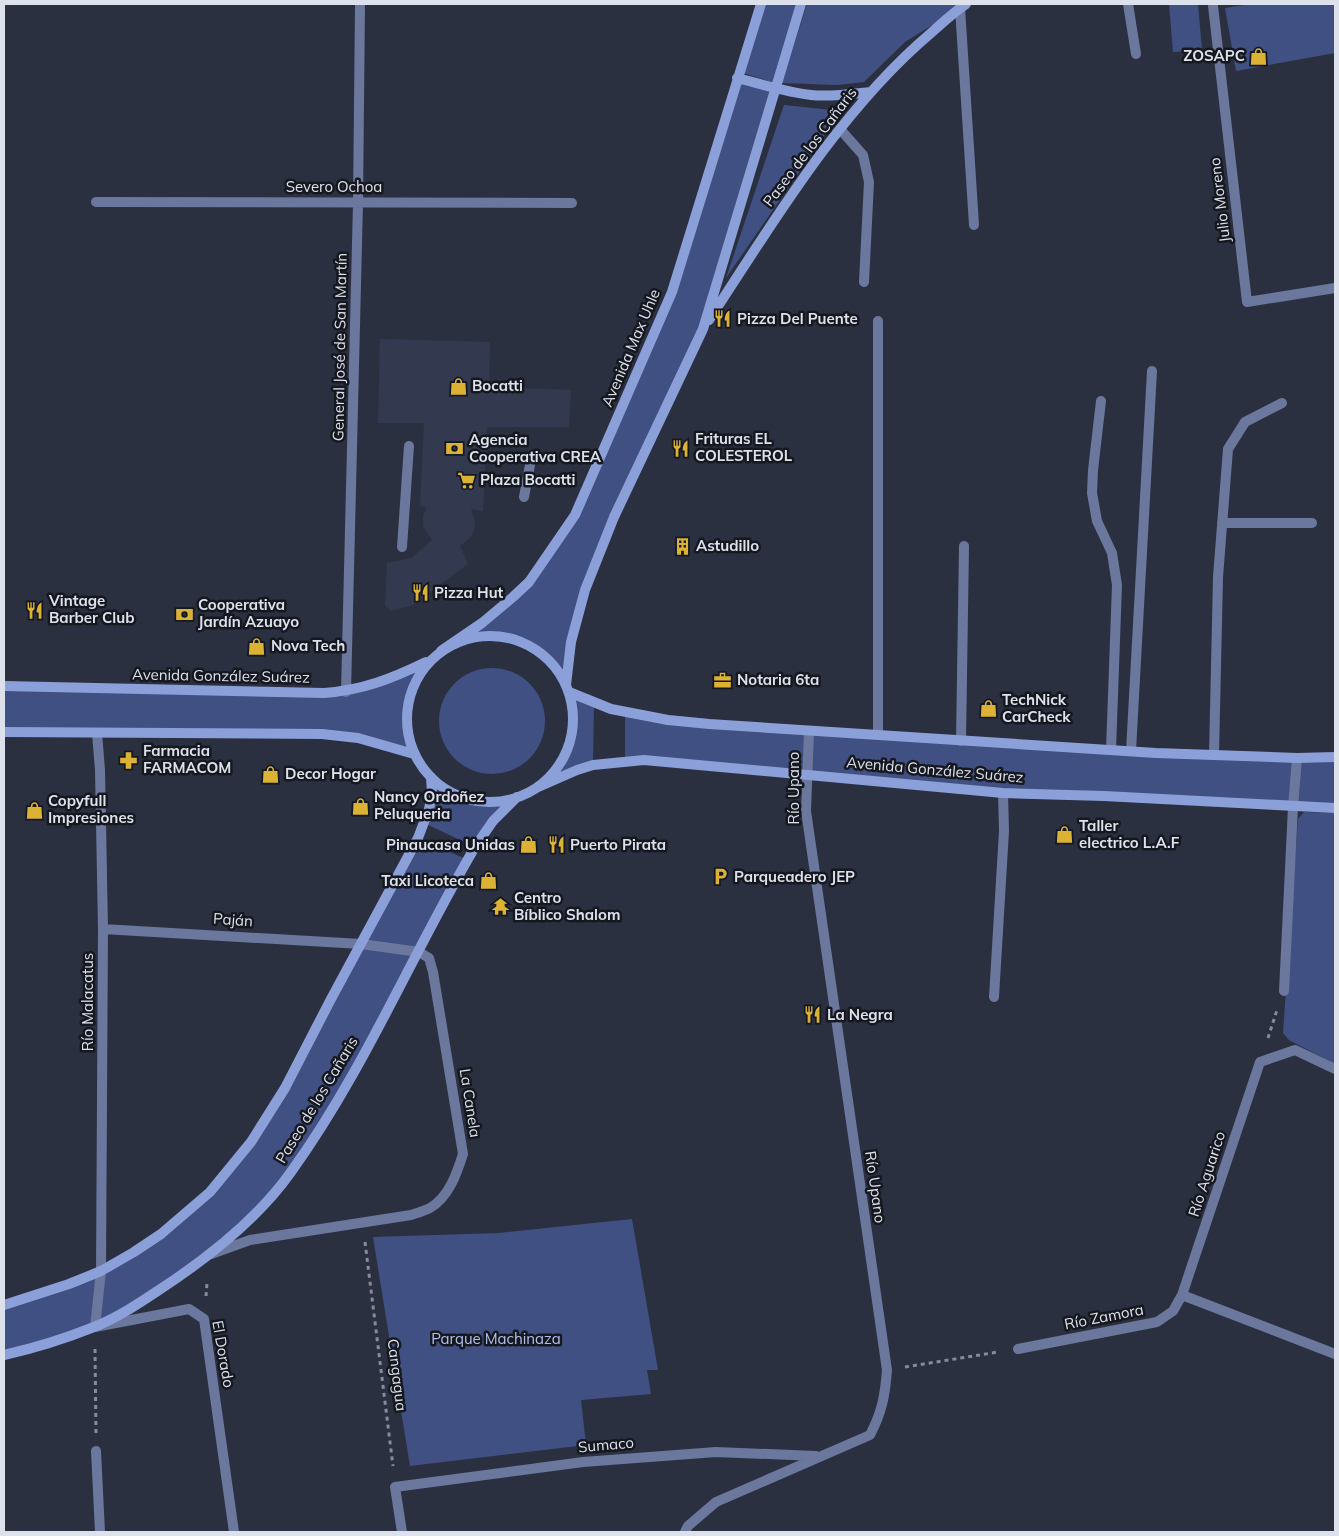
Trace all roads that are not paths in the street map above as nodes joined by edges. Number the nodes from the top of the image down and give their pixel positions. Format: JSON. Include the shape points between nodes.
{"nodes":[{"id":1,"x":360,"y":4,"type":"edge"},
{"id":2,"x":761,"y":4,"type":"edge"},
{"id":3,"x":800,"y":4,"type":"edge"},
{"id":4,"x":1128,"y":4,"type":"edge"},
{"id":5,"x":963,"y":6,"type":"edge"},
{"id":6,"x":1213,"y":6,"type":"dead end"},
{"id":7,"x":1136,"y":54,"type":"dead end"},
{"id":8,"x":738,"y":78,"type":"junction"},
{"id":9,"x":776,"y":88,"type":"junction"},
{"id":10,"x":870,"y":92,"type":"junction"},
{"id":11,"x":840,"y":129,"type":"junction"},
{"id":12,"x":96,"y":202,"type":"dead end"},
{"id":13,"x":358,"y":203,"type":"junction"},
{"id":14,"x":572,"y":203,"type":"dead end"},
{"id":15,"x":974,"y":225,"type":"dead end"},
{"id":16,"x":864,"y":282,"type":"dead end"},
{"id":17,"x":1335,"y":288,"type":"edge"},
{"id":18,"x":878,"y":321,"type":"dead end"},
{"id":19,"x":703,"y":329,"type":"junction"},
{"id":20,"x":1152,"y":371,"type":"dead end"},
{"id":21,"x":1101,"y":401,"type":"dead end"},
{"id":22,"x":1282,"y":402,"type":"dead end"},
{"id":23,"x":409,"y":446,"type":"dead end"},
{"id":24,"x":532,"y":454,"type":"dead end"},
{"id":25,"x":524,"y":497,"type":"dead end"},
{"id":26,"x":1222,"y":523,"type":"junction"},
{"id":27,"x":1312,"y":523,"type":"dead end"},
{"id":28,"x":964,"y":546,"type":"dead end"},
{"id":29,"x":402,"y":547,"type":"dead end"},
{"id":30,"x":441,"y":651,"type":"junction"},
{"id":31,"x":432,"y":660,"type":"junction"},
{"id":32,"x":4,"y":686,"type":"edge"},
{"id":33,"x":567,"y":689,"type":"junction"},
{"id":34,"x":346,"y":692,"type":"junction"},
{"id":35,"x":809,"y":730,"type":"junction"},
{"id":36,"x":4,"y":732,"type":"edge"},
{"id":37,"x":96,"y":734,"type":"junction"},
{"id":38,"x":878,"y":735,"type":"junction"},
{"id":39,"x":961,"y":740,"type":"junction"},
{"id":40,"x":1111,"y":750,"type":"junction"},
{"id":41,"x":1131,"y":752,"type":"junction"},
{"id":42,"x":414,"y":754,"type":"junction"},
{"id":43,"x":1214,"y":755,"type":"junction"},
{"id":44,"x":1335,"y":757,"type":"edge"},
{"id":45,"x":1297,"y":758,"type":"junction"},
{"id":46,"x":808,"y":774,"type":"junction"},
{"id":47,"x":430,"y":778,"type":"junction"},
{"id":48,"x":536,"y":788,"type":"junction"},
{"id":49,"x":1003,"y":793,"type":"junction"},
{"id":50,"x":517,"y":798,"type":"junction"},
{"id":51,"x":1293,"y":807,"type":"junction"},
{"id":52,"x":1335,"y":808,"type":"edge"},
{"id":53,"x":103,"y":929,"type":"junction"},
{"id":54,"x":361,"y":944,"type":"junction"},
{"id":55,"x":419,"y":952,"type":"junction"},
{"id":56,"x":1284,"y":991,"type":"road end"},
{"id":57,"x":994,"y":997,"type":"dead end"},
{"id":58,"x":1335,"y":1069,"type":"edge"},
{"id":59,"x":210,"y":1254,"type":"junction"},
{"id":60,"x":101,"y":1271,"type":"junction"},
{"id":61,"x":1182,"y":1295,"type":"junction"},
{"id":62,"x":4,"y":1305,"type":"edge"},
{"id":63,"x":95,"y":1327,"type":"junction"},
{"id":64,"x":1018,"y":1349,"type":"road end"},
{"id":65,"x":1335,"y":1354,"type":"edge"},
{"id":66,"x":4,"y":1356,"type":"edge"},
{"id":67,"x":96,"y":1451,"type":"road end"},
{"id":68,"x":820,"y":1456,"type":"junction"},
{"id":69,"x":100,"y":1532,"type":"edge"},
{"id":70,"x":234,"y":1532,"type":"edge"},
{"id":71,"x":402,"y":1532,"type":"edge"},
{"id":72,"x":685,"y":1532,"type":"edge"}],
"edges":[{"from":1,"to":13,"type":"street","name":"General José de San Martín"},
{"from":2,"to":8,"type":"main road","name":"Avenida Max Uhle"},
{"from":3,"to":9,"type":"main road"},
{"from":4,"to":7,"type":"street"},
{"from":5,"to":10,"type":"main road","name":"Paseo de los Cañaris","via":[[908,52]]},
{"from":5,"to":15,"type":"street"},
{"from":6,"to":17,"type":"street","name":"Julio Moreno","via":[[1247,302]]},
{"from":8,"to":9,"type":"main road"},
{"from":8,"to":30,"type":"main road","name":"Avenida Max Uhle","via":[[672,292],[575,515],[529,582],[482,623]]},
{"from":9,"to":10,"type":"main road","via":[[811,95]]},
{"from":9,"to":19,"type":"main road"},
{"from":10,"to":11,"type":"main road","name":"Paseo de los Cañaris"},
{"from":11,"to":16,"type":"street","via":[[863,155],[869,182]]},
{"from":11,"to":19,"type":"main road","name":"Paseo de los Cañaris","via":[[779,213]]},
{"from":12,"to":13,"type":"street","name":"Severo Ochoa"},
{"from":13,"to":14,"type":"street","name":"Severo Ochoa"},
{"from":13,"to":34,"type":"street","name":"General José de San Martín"},
{"from":18,"to":38,"type":"street"},
{"from":19,"to":33,"type":"main road","via":[[614,516],[585,590],[570,642]]},
{"from":20,"to":41,"type":"street"},
{"from":21,"to":40,"type":"street","via":[[1092,493],[1097,521],[1112,553],[1117,585]]},
{"from":22,"to":26,"type":"street","via":[[1245,422],[1228,448]]},
{"from":23,"to":29,"type":"street"},
{"from":24,"to":25,"type":"street"},
{"from":26,"to":27,"type":"street"},
{"from":26,"to":43,"type":"street"},
{"from":28,"to":39,"type":"street"},
{"from":30,"to":31,"type":"main road"},
{"from":30,"to":33,"type":"main road","via":[[475,637],[512,639],[534,648],[554,667]]},
{"from":31,"to":34,"type":"main road","name":"Avenida González Suárez","via":[[373,686]]},
{"from":31,"to":42,"type":"main road","via":[[413,686],[407,708],[407,729]]},
{"from":32,"to":34,"type":"main road","name":"Avenida González Suárez"},
{"from":33,"to":35,"type":"main road","name":"Avenida González Suárez","via":[[611,708],[668,720]]},
{"from":33,"to":48,"type":"main road","via":[[573,710],[570,742],[562,761]]},
{"from":35,"to":38,"type":"main road","name":"Avenida González Suárez"},
{"from":35,"to":46,"type":"street","name":"Río Upano"},
{"from":36,"to":37,"type":"main road"},
{"from":37,"to":42,"type":"main road","via":[[322,734],[358,738]]},
{"from":37,"to":53,"type":"street","name":"Río Malacatus","via":[[100,770]]},
{"from":38,"to":39,"type":"main road","name":"Avenida González Suárez"},
{"from":39,"to":40,"type":"main road","name":"Avenida González Suárez"},
{"from":40,"to":41,"type":"main road","name":"Avenida González Suárez"},
{"from":41,"to":43,"type":"main road","name":"Avenida González Suárez"},
{"from":42,"to":47,"type":"main road"},
{"from":43,"to":45,"type":"main road","name":"Avenida González Suárez"},
{"from":44,"to":45,"type":"main road","name":"Avenida González Suárez"},
{"from":45,"to":51,"type":"street"},
{"from":46,"to":48,"type":"main road","name":"Avenida González Suárez","via":[[644,760],[593,765]]},
{"from":46,"to":49,"type":"main road","name":"Avenida González Suárez"},
{"from":46,"to":68,"type":"street","name":"Río Upano","via":[[806,811],[887,1370],[886,1394],[870,1435]]},
{"from":47,"to":50,"type":"main road","via":[[444,789],[467,799],[491,802]]},
{"from":47,"to":54,"type":"main road","via":[[432,794],[418,838]]},
{"from":48,"to":50,"type":"main road"},
{"from":49,"to":51,"type":"main road","name":"Avenida González Suárez"},
{"from":49,"to":57,"type":"street","via":[[1004,831]]},
{"from":50,"to":55,"type":"main road","name":"Paseo de los Cañaris","via":[[493,821],[475,847]]},
{"from":51,"to":52,"type":"main road","name":"Avenida González Suárez"},
{"from":51,"to":56,"type":"street"},
{"from":53,"to":54,"type":"street","name":"Paján"},
{"from":53,"to":60,"type":"street","name":"Río Malacatus"},
{"from":54,"to":55,"type":"street"},
{"from":54,"to":60,"type":"main road","via":[[285,1088],[251,1142],[210,1192],[168,1228]]},
{"from":55,"to":59,"type":"main road","name":"Paseo de los Cañaris","via":[[328,1117],[291,1173],[255,1215]]},
{"from":55,"to":59,"type":"street","name":"La Canela","via":[[429,958],[433,972],[463,1154],[446,1192],[431,1208],[411,1215],[250,1240]]},
{"from":58,"to":61,"type":"street","name":"Río Aguarico","via":[[1295,1050],[1260,1062]]},
{"from":59,"to":63,"type":"main road","name":"Paseo de los Cañaris","via":[[129,1310]]},
{"from":60,"to":62,"type":"main road"},
{"from":60,"to":63,"type":"street"},
{"from":61,"to":64,"type":"street","name":"Río Zamora","via":[[1173,1312],[1157,1322]]},
{"from":61,"to":65,"type":"street"},
{"from":63,"to":66,"type":"main road","name":"Paseo de los Cañaris"},
{"from":63,"to":70,"type":"street","name":"El Dorado","via":[[189,1309],[204,1319]]},
{"from":67,"to":69,"type":"street"},
{"from":68,"to":71,"type":"street","name":"Sumaco","via":[[688,1454],[583,1462],[395,1487]]},
{"from":68,"to":72,"type":"street","name":"Río Upano","via":[[716,1502]]}]}
